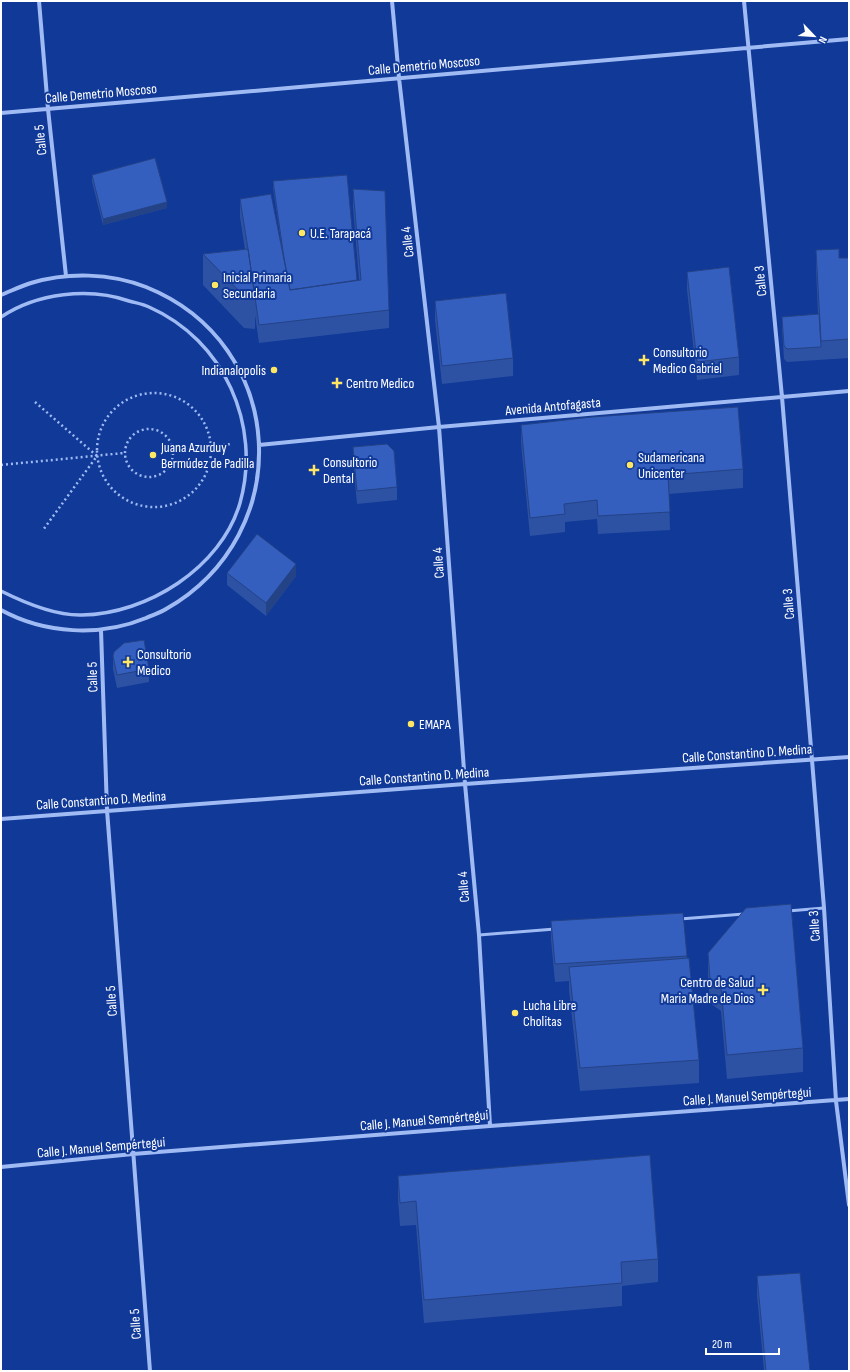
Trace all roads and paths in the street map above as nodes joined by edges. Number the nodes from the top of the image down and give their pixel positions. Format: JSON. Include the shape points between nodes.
{"nodes":[{"id":1,"x":39,"y":1,"type":"edge"},
{"id":2,"x":392,"y":1,"type":"edge"},
{"id":3,"x":744,"y":1,"type":"edge"},
{"id":4,"x":849,"y":39,"type":"edge"},
{"id":5,"x":748,"y":48,"type":"junction"},
{"id":6,"x":399,"y":78,"type":"junction"},
{"id":7,"x":48,"y":109,"type":"junction"},
{"id":8,"x":1,"y":113,"type":"edge"},
{"id":9,"x":66,"y":276,"type":"junction"},
{"id":10,"x":1,"y":296,"type":"edge"},
{"id":11,"x":1,"y":317,"type":"edge"},
{"id":12,"x":849,"y":391,"type":"edge"},
{"id":13,"x":782,"y":397,"type":"junction"},
{"id":14,"x":35,"y":402,"type":"dead end"},
{"id":15,"x":439,"y":427,"type":"junction"},
{"id":16,"x":234,"y":444,"type":"dead end"},
{"id":17,"x":259,"y":445,"type":"junction"},
{"id":18,"x":213,"y":446,"type":"junction"},
{"id":19,"x":173,"y":449,"type":"junction"},
{"id":20,"x":124,"y":453,"type":"junction"},
{"id":21,"x":97,"y":456,"type":"junction"},
{"id":22,"x":1,"y":465,"type":"edge"},
{"id":23,"x":43,"y":530,"type":"dead end"},
{"id":24,"x":1,"y":591,"type":"edge"},
{"id":25,"x":1,"y":610,"type":"edge"},
{"id":26,"x":102,"y":630,"type":"junction"},
{"id":27,"x":849,"y":756,"type":"edge"},
{"id":28,"x":812,"y":760,"type":"junction"},
{"id":29,"x":465,"y":784,"type":"junction"},
{"id":30,"x":107,"y":810,"type":"junction"},
{"id":31,"x":1,"y":818,"type":"edge"},
{"id":32,"x":824,"y":908,"type":"junction"},
{"id":33,"x":784,"y":911,"type":"edge"},
{"id":34,"x":745,"y":914,"type":"edge"},
{"id":35,"x":675,"y":920,"type":"edge"},
{"id":36,"x":557,"y":929,"type":"edge"},
{"id":37,"x":479,"y":935,"type":"junction"},
{"id":38,"x":849,"y":1099,"type":"edge"},
{"id":39,"x":836,"y":1101,"type":"junction"},
{"id":40,"x":490,"y":1126,"type":"junction"},
{"id":41,"x":134,"y":1154,"type":"junction"},
{"id":42,"x":1,"y":1167,"type":"edge"},
{"id":43,"x":849,"y":1205,"type":"edge"},
{"id":44,"x":150,"y":1371,"type":"edge"}],
"edges":[{"from":1,"to":7,"type":"street","name":"Calle 5"},
{"from":2,"to":6,"type":"street","name":"Calle 4"},
{"from":3,"to":5,"type":"street","name":"Calle 3"},
{"from":4,"to":5,"type":"street","name":"Calle Demetrio Moscoso"},
{"from":5,"to":6,"type":"street","name":"Calle Demetrio Moscoso"},
{"from":5,"to":13,"type":"street","name":"Calle 3"},
{"from":6,"to":7,"type":"street","name":"Calle Demetrio Moscoso"},
{"from":6,"to":15,"type":"street","name":"Calle 4"},
{"from":7,"to":8,"type":"street","name":"Calle Demetrio Moscoso"},
{"from":7,"to":9,"type":"street","name":"Calle 5"},
{"from":9,"to":10,"type":"street","via":[[31,283]]},
{"from":9,"to":17,"type":"street","via":[[99,276],[132,282],[163,294],[189,311],[212,332],[232,356],[246,384],[256,414]]},
{"from":11,"to":24,"type":"street","via":[[34,301],[63,295],[92,294],[121,298],[149,307],[175,321],[197,340],[216,362],[231,387],[241,414],[246,448],[245,476],[239,504],[228,530],[212,554],[191,574],[168,590],[142,603],[112,612],[81,615],[51,611],[23,602]]},
{"from":12,"to":13,"type":"street","name":"Avenida Antofagasta"},
{"from":13,"to":15,"type":"street","name":"Avenida Antofagasta"},
{"from":13,"to":28,"type":"street","name":"Calle 3"},
{"from":14,"to":21,"type":"path"},
{"from":15,"to":17,"type":"street","name":"Avenida Antofagasta"},
{"from":15,"to":29,"type":"street","name":"Calle 4"},
{"from":16,"to":18,"type":"path"},
{"from":17,"to":26,"type":"street","via":[[258,478],[250,511],[236,541],[217,568],[192,592],[165,610],[134,622]]},
{"from":18,"to":19,"type":"path"},
{"from":18,"to":21,"type":"path","via":[[204,476],[194,490],[178,501],[152,507],[124,500],[114,493],[106,483]]},
{"from":18,"to":21,"type":"path","via":[[208,428],[194,409],[167,395],[143,394],[116,406],[106,418],[99,432]]},
{"from":19,"to":20,"type":"path","via":[[166,436],[146,429],[128,439]]},
{"from":19,"to":20,"type":"path","via":[[171,463],[161,474],[148,477],[134,472]]},
{"from":20,"to":21,"type":"path"},
{"from":21,"to":22,"type":"path"},
{"from":21,"to":23,"type":"path"},
{"from":25,"to":26,"type":"street","via":[[40,626]]},
{"from":26,"to":30,"type":"street","name":"Calle 5"},
{"from":27,"to":28,"type":"street","name":"Calle Constantino D. Medina"},
{"from":28,"to":29,"type":"street","name":"Calle Constantino D. Medina"},
{"from":28,"to":32,"type":"street","name":"Calle 3"},
{"from":29,"to":30,"type":"street","name":"Calle Constantino D. Medina"},
{"from":29,"to":37,"type":"street","name":"Calle 4"},
{"from":30,"to":31,"type":"street","name":"Calle Constantino D. Medina"},
{"from":30,"to":41,"type":"street","name":"Calle 5"},
{"from":32,"to":33,"type":"lane"},
{"from":32,"to":39,"type":"street","name":"Calle 3"},
{"from":34,"to":35,"type":"lane"},
{"from":36,"to":37,"type":"lane"},
{"from":37,"to":40,"type":"street","name":"Calle 4"},
{"from":38,"to":39,"type":"street","name":"Calle J. Manuel Sempértegui"},
{"from":39,"to":40,"type":"street","name":"Calle J. Manuel Sempértegui"},
{"from":39,"to":43,"type":"street","name":"Calle 3"},
{"from":40,"to":41,"type":"street","name":"Calle J. Manuel Sempértegui"},
{"from":41,"to":42,"type":"street","name":"Calle J. Manuel Sempértegui"},
{"from":41,"to":44,"type":"street","name":"Calle 5"}]}
